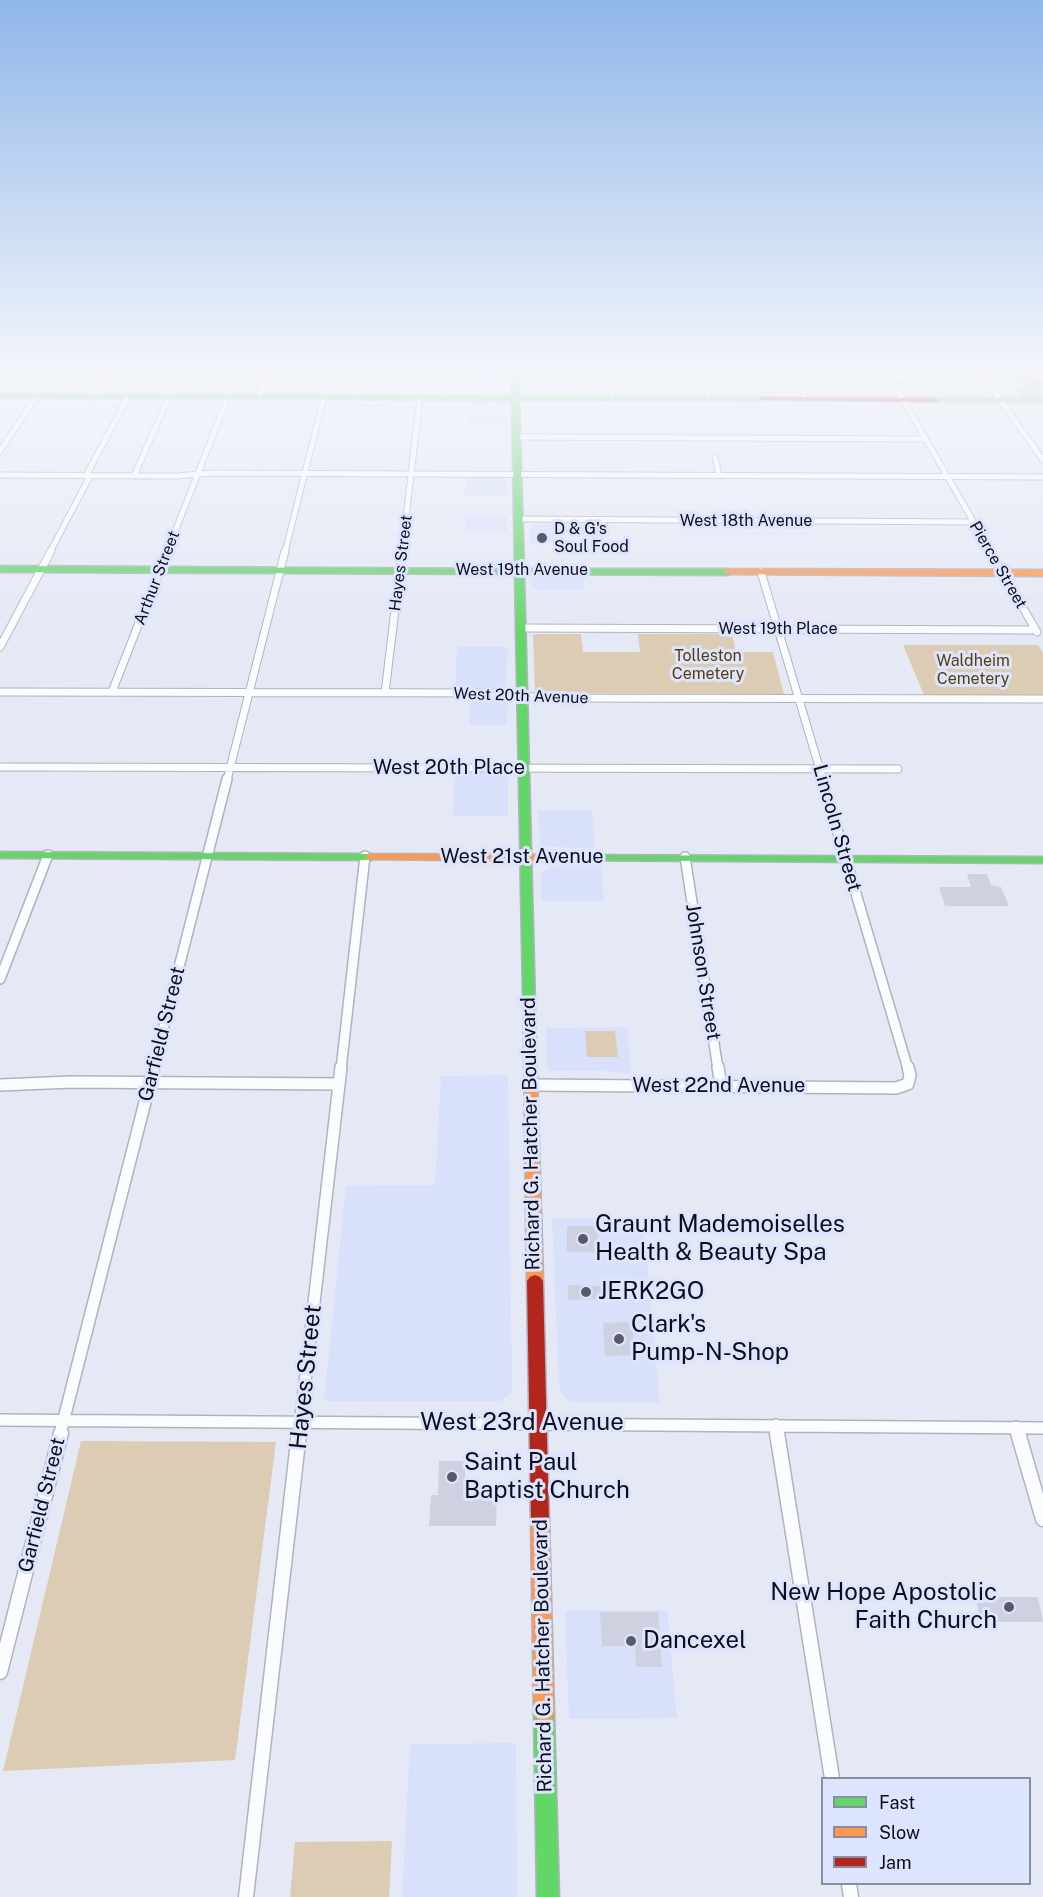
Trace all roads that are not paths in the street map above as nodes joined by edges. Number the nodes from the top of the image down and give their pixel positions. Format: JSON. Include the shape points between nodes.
{"nodes":[{"id":1,"x":94,"y":461,"type":"edge"},
{"id":2,"x":141,"y":461,"type":"edge"},
{"id":3,"x":203,"y":461,"type":"edge"},
{"id":4,"x":307,"y":461,"type":"edge"},
{"id":5,"x":413,"y":461,"type":"edge"},
{"id":6,"x":518,"y":461,"type":"edge"},
{"id":7,"x":716,"y":461,"type":"edge"},
{"id":8,"x":938,"y":461,"type":"edge"},
{"id":9,"x":198,"y":474,"type":"junction"},
{"id":10,"x":304,"y":474,"type":"junction"},
{"id":11,"x":412,"y":474,"type":"junction"},
{"id":12,"x":0,"y":475,"type":"edge"},
{"id":13,"x":518,"y":475,"type":"junction"},
{"id":14,"x":719,"y":475,"type":"junction"},
{"id":15,"x":89,"y":476,"type":"junction"},
{"id":16,"x":134,"y":476,"type":"junction"},
{"id":17,"x":947,"y":476,"type":"junction"},
{"id":18,"x":1043,"y":477,"type":"edge"},
{"id":19,"x":519,"y":519,"type":"junction"},
{"id":20,"x":973,"y":522,"type":"junction"},
{"id":21,"x":0,"y":569,"type":"edge"},
{"id":22,"x":40,"y":569,"type":"junction"},
{"id":23,"x":161,"y":570,"type":"junction"},
{"id":24,"x":280,"y":570,"type":"junction"},
{"id":25,"x":400,"y":570,"type":"junction"},
{"id":26,"x":520,"y":570,"type":"junction"},
{"id":27,"x":761,"y":572,"type":"junction"},
{"id":28,"x":1002,"y":573,"type":"junction"},
{"id":29,"x":1043,"y":573,"type":"edge"},
{"id":30,"x":521,"y":628,"type":"junction"},
{"id":31,"x":777,"y":629,"type":"junction"},
{"id":32,"x":1036,"y":631,"type":"joint"},
{"id":33,"x":0,"y":647,"type":"edge"},
{"id":34,"x":0,"y":692,"type":"edge"},
{"id":35,"x":112,"y":692,"type":"junction"},
{"id":36,"x":248,"y":693,"type":"junction"},
{"id":37,"x":385,"y":693,"type":"junction"},
{"id":38,"x":522,"y":696,"type":"junction"},
{"id":39,"x":799,"y":698,"type":"junction"},
{"id":40,"x":1043,"y":699,"type":"edge"},
{"id":41,"x":0,"y":767,"type":"edge"},
{"id":42,"x":230,"y":768,"type":"junction"},
{"id":43,"x":523,"y":769,"type":"junction"},
{"id":44,"x":898,"y":769,"type":"dead end"},
{"id":45,"x":820,"y":771,"type":"junction"},
{"id":46,"x":0,"y":855,"type":"edge"},
{"id":47,"x":48,"y":855,"type":"junction"},
{"id":48,"x":206,"y":856,"type":"junction"},
{"id":49,"x":365,"y":856,"type":"junction"},
{"id":50,"x":525,"y":857,"type":"junction"},
{"id":51,"x":686,"y":858,"type":"junction"},
{"id":52,"x":846,"y":859,"type":"junction"},
{"id":53,"x":1043,"y":860,"type":"edge"},
{"id":54,"x":0,"y":979,"type":"edge"},
{"id":55,"x":150,"y":1083,"type":"junction"},
{"id":56,"x":0,"y":1084,"type":"edge"},
{"id":57,"x":338,"y":1084,"type":"junction"},
{"id":58,"x":908,"y":1084,"type":"joint"},
{"id":59,"x":530,"y":1085,"type":"junction"},
{"id":60,"x":721,"y":1086,"type":"junction"},
{"id":61,"x":0,"y":1420,"type":"edge"},
{"id":62,"x":64,"y":1420,"type":"junction"},
{"id":63,"x":300,"y":1422,"type":"junction"},
{"id":64,"x":537,"y":1423,"type":"junction"},
{"id":65,"x":776,"y":1425,"type":"junction"},
{"id":66,"x":1016,"y":1427,"type":"junction"},
{"id":67,"x":1043,"y":1428,"type":"edge"},
{"id":68,"x":1043,"y":1520,"type":"edge"},
{"id":69,"x":0,"y":1672,"type":"edge"},
{"id":70,"x":832,"y":1777,"type":"edge"},
{"id":71,"x":246,"y":1897,"type":"edge"},
{"id":72,"x":548,"y":1897,"type":"edge"}],
"edges":[{"from":1,"to":15,"type":"street"},
{"from":2,"to":16,"type":"street"},
{"from":3,"to":9,"type":"street","name":"Arthur Street"},
{"from":4,"to":10,"type":"street","name":"Garfield Street"},
{"from":5,"to":11,"type":"street","name":"Hayes Street"},
{"from":6,"to":13,"type":"main road","name":"Richard G. Hatcher Boulevard"},
{"from":7,"to":14,"type":"street"},
{"from":8,"to":17,"type":"street","name":"Pierce Street"},
{"from":9,"to":10,"type":"street"},
{"from":9,"to":16,"type":"street"},
{"from":9,"to":23,"type":"street","name":"Arthur Street"},
{"from":10,"to":11,"type":"street"},
{"from":10,"to":24,"type":"street","name":"Garfield Street"},
{"from":11,"to":13,"type":"street"},
{"from":11,"to":25,"type":"street","name":"Hayes Street"},
{"from":12,"to":15,"type":"street"},
{"from":13,"to":14,"type":"street"},
{"from":13,"to":19,"type":"main road","name":"Richard G. Hatcher Boulevard"},
{"from":14,"to":17,"type":"street"},
{"from":15,"to":16,"type":"street"},
{"from":15,"to":22,"type":"street"},
{"from":17,"to":18,"type":"street"},
{"from":17,"to":20,"type":"street","name":"Pierce Street"},
{"from":19,"to":20,"type":"street","name":"West 18th Avenue"},
{"from":19,"to":26,"type":"main road","name":"Richard G. Hatcher Boulevard"},
{"from":20,"to":28,"type":"street","name":"Pierce Street"},
{"from":21,"to":22,"type":"main road","name":"West 19th Avenue"},
{"from":22,"to":23,"type":"main road","name":"West 19th Avenue"},
{"from":22,"to":33,"type":"street"},
{"from":23,"to":24,"type":"main road","name":"West 19th Avenue"},
{"from":23,"to":35,"type":"street","name":"Arthur Street"},
{"from":24,"to":25,"type":"main road","name":"West 19th Avenue"},
{"from":24,"to":36,"type":"street","name":"Garfield Street"},
{"from":25,"to":26,"type":"main road","name":"West 19th Avenue"},
{"from":25,"to":37,"type":"street","name":"Hayes Street"},
{"from":26,"to":27,"type":"main road","name":"West 19th Avenue"},
{"from":26,"to":30,"type":"main road","name":"Richard G. Hatcher Boulevard"},
{"from":27,"to":28,"type":"main road","name":"West 19th Avenue"},
{"from":27,"to":31,"type":"street","name":"Lincoln Street"},
{"from":28,"to":29,"type":"main road","name":"West 19th Avenue"},
{"from":28,"to":32,"type":"street","name":"Pierce Street"},
{"from":30,"to":31,"type":"street","name":"West 19th Place"},
{"from":30,"to":38,"type":"main road","name":"Richard G. Hatcher Boulevard"},
{"from":31,"to":32,"type":"street","name":"West 19th Place"},
{"from":31,"to":39,"type":"street","name":"Lincoln Street"},
{"from":34,"to":35,"type":"street","name":"West 20th Avenue"},
{"from":35,"to":36,"type":"street","name":"West 20th Avenue"},
{"from":36,"to":37,"type":"street","name":"West 20th Avenue"},
{"from":36,"to":42,"type":"street","name":"Garfield Street"},
{"from":37,"to":38,"type":"street","name":"West 20th Avenue"},
{"from":38,"to":39,"type":"street","name":"West 20th Avenue"},
{"from":38,"to":43,"type":"main road","name":"Richard G. Hatcher Boulevard"},
{"from":39,"to":40,"type":"street","name":"West 20th Avenue"},
{"from":39,"to":45,"type":"street","name":"Lincoln Street"},
{"from":41,"to":42,"type":"street","name":"West 20th Place"},
{"from":42,"to":43,"type":"street","name":"West 20th Place"},
{"from":42,"to":48,"type":"street","name":"Garfield Street"},
{"from":43,"to":45,"type":"street","name":"West 20th Place"},
{"from":43,"to":50,"type":"main road","name":"Richard G. Hatcher Boulevard"},
{"from":44,"to":45,"type":"street","name":"West 20th Place"},
{"from":45,"to":52,"type":"street","name":"Lincoln Street"},
{"from":46,"to":47,"type":"main road","name":"West 21st Avenue"},
{"from":47,"to":48,"type":"main road","name":"West 21st Avenue"},
{"from":47,"to":54,"type":"street"},
{"from":48,"to":49,"type":"main road","name":"West 21st Avenue"},
{"from":48,"to":55,"type":"street","name":"Garfield Street"},
{"from":49,"to":50,"type":"main road","name":"West 21st Avenue"},
{"from":49,"to":57,"type":"street","name":"Hayes Street"},
{"from":50,"to":51,"type":"main road","name":"West 21st Avenue"},
{"from":50,"to":59,"type":"main road","name":"Richard G. Hatcher Boulevard"},
{"from":51,"to":52,"type":"main road","name":"West 21st Avenue"},
{"from":51,"to":60,"type":"street","name":"Johnson Street"},
{"from":52,"to":53,"type":"main road","name":"West 21st Avenue"},
{"from":52,"to":58,"type":"street","name":"Lincoln Street","via":[[910,1075]]},
{"from":55,"to":56,"type":"street"},
{"from":55,"to":57,"type":"street"},
{"from":55,"to":62,"type":"street","name":"Garfield Street"},
{"from":57,"to":63,"type":"street","name":"Hayes Street"},
{"from":58,"to":60,"type":"street","name":"West 22nd Avenue","via":[[896,1088]]},
{"from":59,"to":60,"type":"street","name":"West 22nd Avenue"},
{"from":59,"to":64,"type":"main road","name":"Richard G. Hatcher Boulevard"},
{"from":61,"to":62,"type":"street","name":"West 23rd Avenue"},
{"from":62,"to":63,"type":"street","name":"West 23rd Avenue"},
{"from":62,"to":69,"type":"street","name":"Garfield Street"},
{"from":63,"to":64,"type":"street","name":"West 23rd Avenue"},
{"from":63,"to":71,"type":"street","name":"Hayes Street"},
{"from":64,"to":65,"type":"street","name":"West 23rd Avenue"},
{"from":64,"to":72,"type":"main road","name":"Richard G. Hatcher Boulevard"},
{"from":65,"to":66,"type":"street","name":"West 23rd Avenue"},
{"from":65,"to":70,"type":"street"},
{"from":66,"to":67,"type":"street","name":"West 23rd Avenue"},
{"from":66,"to":68,"type":"street"}]}
